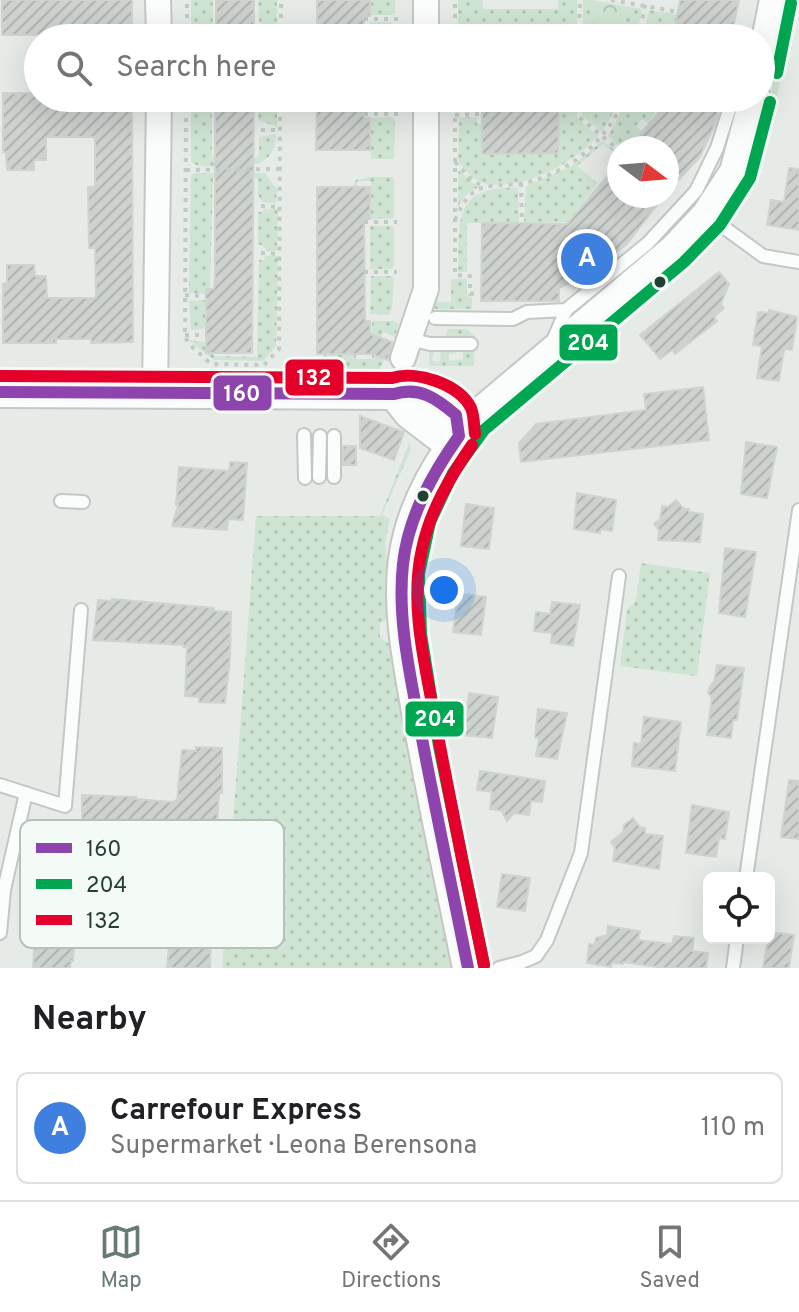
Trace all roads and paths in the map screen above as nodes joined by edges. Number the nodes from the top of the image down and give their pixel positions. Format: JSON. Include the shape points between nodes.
{"nodes":[{"id":1,"x":158,"y":0,"type":"edge"},
{"id":2,"x":187,"y":0,"type":"edge"},
{"id":3,"x":281,"y":0,"type":"edge"},
{"id":4,"x":426,"y":0,"type":"edge"},
{"id":5,"x":455,"y":0,"type":"edge"},
{"id":6,"x":580,"y":0,"type":"edge"},
{"id":7,"x":611,"y":0,"type":"edge"},
{"id":8,"x":775,"y":0,"type":"edge"},
{"id":9,"x":645,"y":3,"type":"edge"},
{"id":10,"x":678,"y":12,"type":"dead end"},
{"id":11,"x":364,"y":19,"type":"dead end"},
{"id":12,"x":398,"y":19,"type":"dead end"},
{"id":13,"x":159,"y":24,"type":"edge"},
{"id":14,"x":187,"y":24,"type":"edge"},
{"id":15,"x":281,"y":24,"type":"edge"},
{"id":16,"x":426,"y":24,"type":"edge"},
{"id":17,"x":455,"y":24,"type":"edge"},
{"id":18,"x":579,"y":24,"type":"edge"},
{"id":19,"x":641,"y":24,"type":"edge"},
{"id":20,"x":770,"y":24,"type":"edge"},
{"id":21,"x":159,"y":112,"type":"edge"},
{"id":22,"x":186,"y":112,"type":"edge"},
{"id":23,"x":280,"y":112,"type":"edge"},
{"id":24,"x":426,"y":112,"type":"edge"},
{"id":25,"x":579,"y":112,"type":"edge"},
{"id":26,"x":617,"y":112,"type":"edge"},
{"id":27,"x":729,"y":112,"type":"edge"},
{"id":28,"x":751,"y":112,"type":"edge"},
{"id":29,"x":364,"y":114,"type":"dead end"},
{"id":30,"x":398,"y":114,"type":"dead end"},
{"id":31,"x":482,"y":114,"type":"dead end"},
{"id":32,"x":455,"y":115,"type":"joint"},
{"id":33,"x":261,"y":130,"type":"dead end"},
{"id":34,"x":280,"y":130,"type":"junction"},
{"id":35,"x":602,"y":136,"type":"junction"},
{"id":36,"x":607,"y":140,"type":"edge"},
{"id":37,"x":455,"y":161,"type":"junction"},
{"id":38,"x":280,"y":169,"type":"junction"},
{"id":39,"x":186,"y":170,"type":"junction"},
{"id":40,"x":521,"y":183,"type":"junction"},
{"id":41,"x":483,"y":187,"type":"junction"},
{"id":42,"x":261,"y":206,"type":"dead end"},
{"id":43,"x":280,"y":207,"type":"junction"},
{"id":44,"x":707,"y":215,"type":"junction"},
{"id":45,"x":455,"y":220,"type":"junction"},
{"id":46,"x":364,"y":222,"type":"dead end"},
{"id":47,"x":397,"y":222,"type":"dead end"},
{"id":48,"x":522,"y":224,"type":"dead end"},
{"id":49,"x":261,"y":253,"type":"dead end"},
{"id":50,"x":279,"y":254,"type":"junction"},
{"id":51,"x":799,"y":262,"type":"edge"},
{"id":52,"x":364,"y":272,"type":"dead end"},
{"id":53,"x":397,"y":272,"type":"dead end"},
{"id":54,"x":477,"y":293,"type":"dead end"},
{"id":55,"x":185,"y":295,"type":"junction"},
{"id":56,"x":207,"y":296,"type":"dead end"},
{"id":57,"x":566,"y":310,"type":"junction"},
{"id":58,"x":416,"y":333,"type":"junction"},
{"id":59,"x":185,"y":335,"type":"junction"},
{"id":60,"x":206,"y":335,"type":"dead end"},
{"id":61,"x":471,"y":344,"type":"dead end"},
{"id":62,"x":549,"y":352,"type":"junction"},
{"id":63,"x":0,"y":392,"type":"edge"},
{"id":64,"x":155,"y":393,"type":"junction"},
{"id":65,"x":394,"y":394,"type":"junction"},
{"id":66,"x":304,"y":435,"type":"dead end"},
{"id":67,"x":320,"y":436,"type":"dead end"},
{"id":68,"x":334,"y":436,"type":"dead end"},
{"id":69,"x":459,"y":436,"type":"junction"},
{"id":70,"x":334,"y":477,"type":"dead end"},
{"id":71,"x":61,"y":501,"type":"dead end"},
{"id":72,"x":83,"y":502,"type":"dead end"},
{"id":73,"x":799,"y":510,"type":"edge"},
{"id":74,"x":619,"y":576,"type":"dead end"},
{"id":75,"x":81,"y":610,"type":"dead end"},
{"id":76,"x":0,"y":785,"type":"edge"},
{"id":77,"x":26,"y":793,"type":"junction"},
{"id":78,"x":747,"y":872,"type":"edge"},
{"id":79,"x":0,"y":933,"type":"edge"},
{"id":80,"x":736,"y":944,"type":"edge"},
{"id":81,"x":468,"y":968,"type":"edge"},
{"id":82,"x":499,"y":968,"type":"edge"},
{"id":83,"x":733,"y":968,"type":"edge"}],
"edges":[{"from":1,"to":13,"type":"street"},
{"from":2,"to":14,"type":"path"},
{"from":3,"to":15,"type":"path"},
{"from":4,"to":16,"type":"street"},
{"from":5,"to":17,"type":"path"},
{"from":6,"to":18,"type":"path"},
{"from":7,"to":9,"type":"path"},
{"from":8,"to":20,"type":"street"},
{"from":9,"to":10,"type":"path"},
{"from":9,"to":19,"type":"path"},
{"from":11,"to":12,"type":"path"},
{"from":21,"to":64,"type":"street"},
{"from":22,"to":39,"type":"path"},
{"from":23,"to":34,"type":"path"},
{"from":24,"to":58,"type":"street","via":[[426,289]]},
{"from":25,"to":35,"type":"path"},
{"from":26,"to":35,"type":"path"},
{"from":27,"to":57,"type":"lane","via":[[714,158],[696,191],[648,243]]},
{"from":28,"to":44,"type":"street","via":[[735,172]]},
{"from":29,"to":30,"type":"path"},
{"from":31,"to":32,"type":"path"},
{"from":32,"to":37,"type":"path"},
{"from":33,"to":34,"type":"path"},
{"from":34,"to":38,"type":"path"},
{"from":35,"to":36,"type":"path"},
{"from":35,"to":40,"type":"path","via":[[566,167]]},
{"from":37,"to":41,"type":"path"},
{"from":37,"to":45,"type":"path"},
{"from":38,"to":39,"type":"path"},
{"from":38,"to":43,"type":"path"},
{"from":39,"to":55,"type":"path"},
{"from":40,"to":41,"type":"path"},
{"from":40,"to":48,"type":"path"},
{"from":41,"to":45,"type":"path","via":[[467,198]]},
{"from":42,"to":43,"type":"path"},
{"from":43,"to":50,"type":"path"},
{"from":44,"to":51,"type":"lane","via":[[763,256]]},
{"from":44,"to":62,"type":"street","via":[[674,250]]},
{"from":45,"to":54,"type":"path","via":[[455,275],[470,276],[470,294]]},
{"from":46,"to":47,"type":"path"},
{"from":49,"to":50,"type":"path"},
{"from":50,"to":59,"type":"path","via":[[279,349],[264,365],[211,364]]},
{"from":52,"to":53,"type":"path"},
{"from":55,"to":56,"type":"path"},
{"from":55,"to":59,"type":"path"},
{"from":57,"to":58,"type":"lane"},
{"from":57,"to":62,"type":"lane"},
{"from":58,"to":61,"type":"lane","via":[[430,344]]},
{"from":58,"to":65,"type":"lane"},
{"from":59,"to":60,"type":"path"},
{"from":62,"to":69,"type":"street"},
{"from":63,"to":64,"type":"street"},
{"from":64,"to":65,"type":"street"},
{"from":65,"to":69,"type":"street","via":[[412,390],[437,399],[456,415]]},
{"from":66,"to":67,"type":"lane","via":[[312,478]]},
{"from":68,"to":70,"type":"lane"},
{"from":69,"to":81,"type":"street","via":[[415,518],[402,578],[409,667]]},
{"from":71,"to":72,"type":"lane"},
{"from":73,"to":78,"type":"lane"},
{"from":74,"to":82,"type":"lane","via":[[581,853],[536,956]]},
{"from":75,"to":77,"type":"lane","via":[[65,806]]},
{"from":76,"to":77,"type":"lane"},
{"from":77,"to":79,"type":"lane"},
{"from":80,"to":83,"type":"lane"}]}
